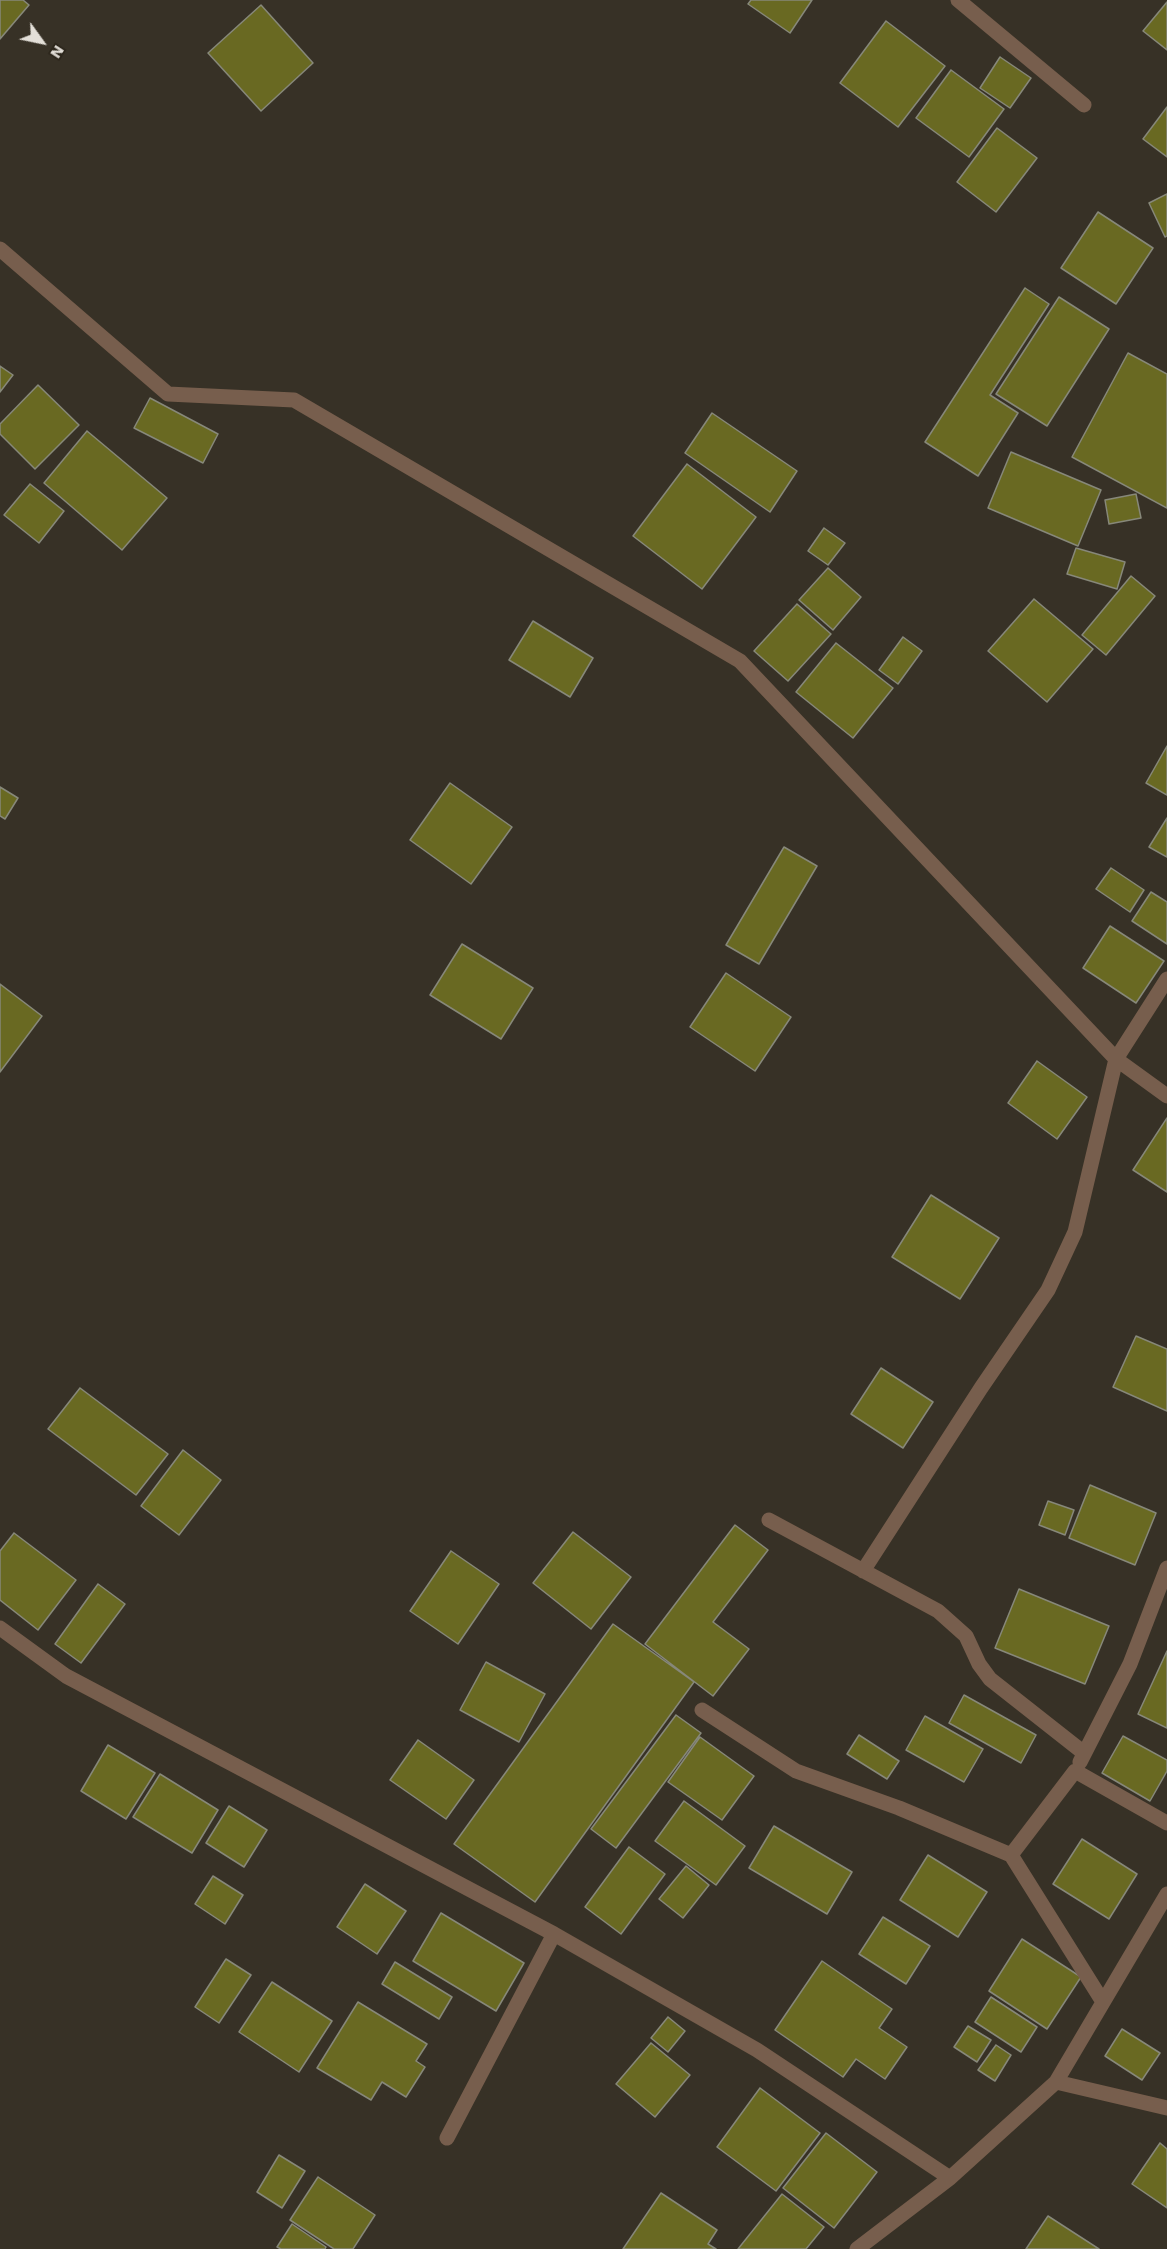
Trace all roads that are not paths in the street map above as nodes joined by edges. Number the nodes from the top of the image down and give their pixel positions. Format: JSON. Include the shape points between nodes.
{"nodes":[{"id":1,"x":958,"y":0,"type":"edge"},
{"id":2,"x":1083,"y":105,"type":"dead end"},
{"id":3,"x":0,"y":249,"type":"edge"},
{"id":4,"x":1167,"y":979,"type":"edge"},
{"id":5,"x":1116,"y":1059,"type":"junction"},
{"id":6,"x":1167,"y":1096,"type":"edge"},
{"id":7,"x":769,"y":1520,"type":"dead end"},
{"id":8,"x":1167,"y":1568,"type":"edge"},
{"id":9,"x":864,"y":1571,"type":"junction"},
{"id":10,"x":0,"y":1628,"type":"edge"},
{"id":11,"x":702,"y":1710,"type":"dead end"},
{"id":12,"x":1084,"y":1753,"type":"junction"},
{"id":13,"x":1075,"y":1771,"type":"junction"},
{"id":14,"x":1167,"y":1823,"type":"edge"},
{"id":15,"x":1011,"y":1855,"type":"junction"},
{"id":16,"x":1167,"y":1893,"type":"edge"},
{"id":17,"x":554,"y":1934,"type":"junction"},
{"id":18,"x":1103,"y":2002,"type":"junction"},
{"id":19,"x":1056,"y":2082,"type":"junction"},
{"id":20,"x":1167,"y":2108,"type":"edge"},
{"id":21,"x":447,"y":2138,"type":"dead end"},
{"id":22,"x":950,"y":2178,"type":"junction"},
{"id":23,"x":857,"y":2249,"type":"edge"}],
"edges":[{"from":1,"to":2,"type":"street"},
{"from":3,"to":5,"type":"street","via":[[168,394],[294,400],[740,661]]},
{"from":4,"to":5,"type":"street"},
{"from":5,"to":6,"type":"street"},
{"from":5,"to":9,"type":"street","via":[[1075,1232],[1048,1290]]},
{"from":7,"to":9,"type":"street"},
{"from":8,"to":12,"type":"street","via":[[1130,1664]]},
{"from":9,"to":12,"type":"street","via":[[938,1611],[966,1636],[990,1679]]},
{"from":10,"to":17,"type":"street","via":[[66,1676]]},
{"from":11,"to":15,"type":"street","via":[[796,1771],[899,1808]]},
{"from":12,"to":13,"type":"street"},
{"from":13,"to":14,"type":"street"},
{"from":13,"to":15,"type":"street"},
{"from":15,"to":18,"type":"street"},
{"from":16,"to":18,"type":"street"},
{"from":17,"to":21,"type":"street"},
{"from":17,"to":22,"type":"street","via":[[757,2050]]},
{"from":18,"to":19,"type":"street"},
{"from":19,"to":20,"type":"street"},
{"from":19,"to":22,"type":"street"},
{"from":22,"to":23,"type":"street"}]}
